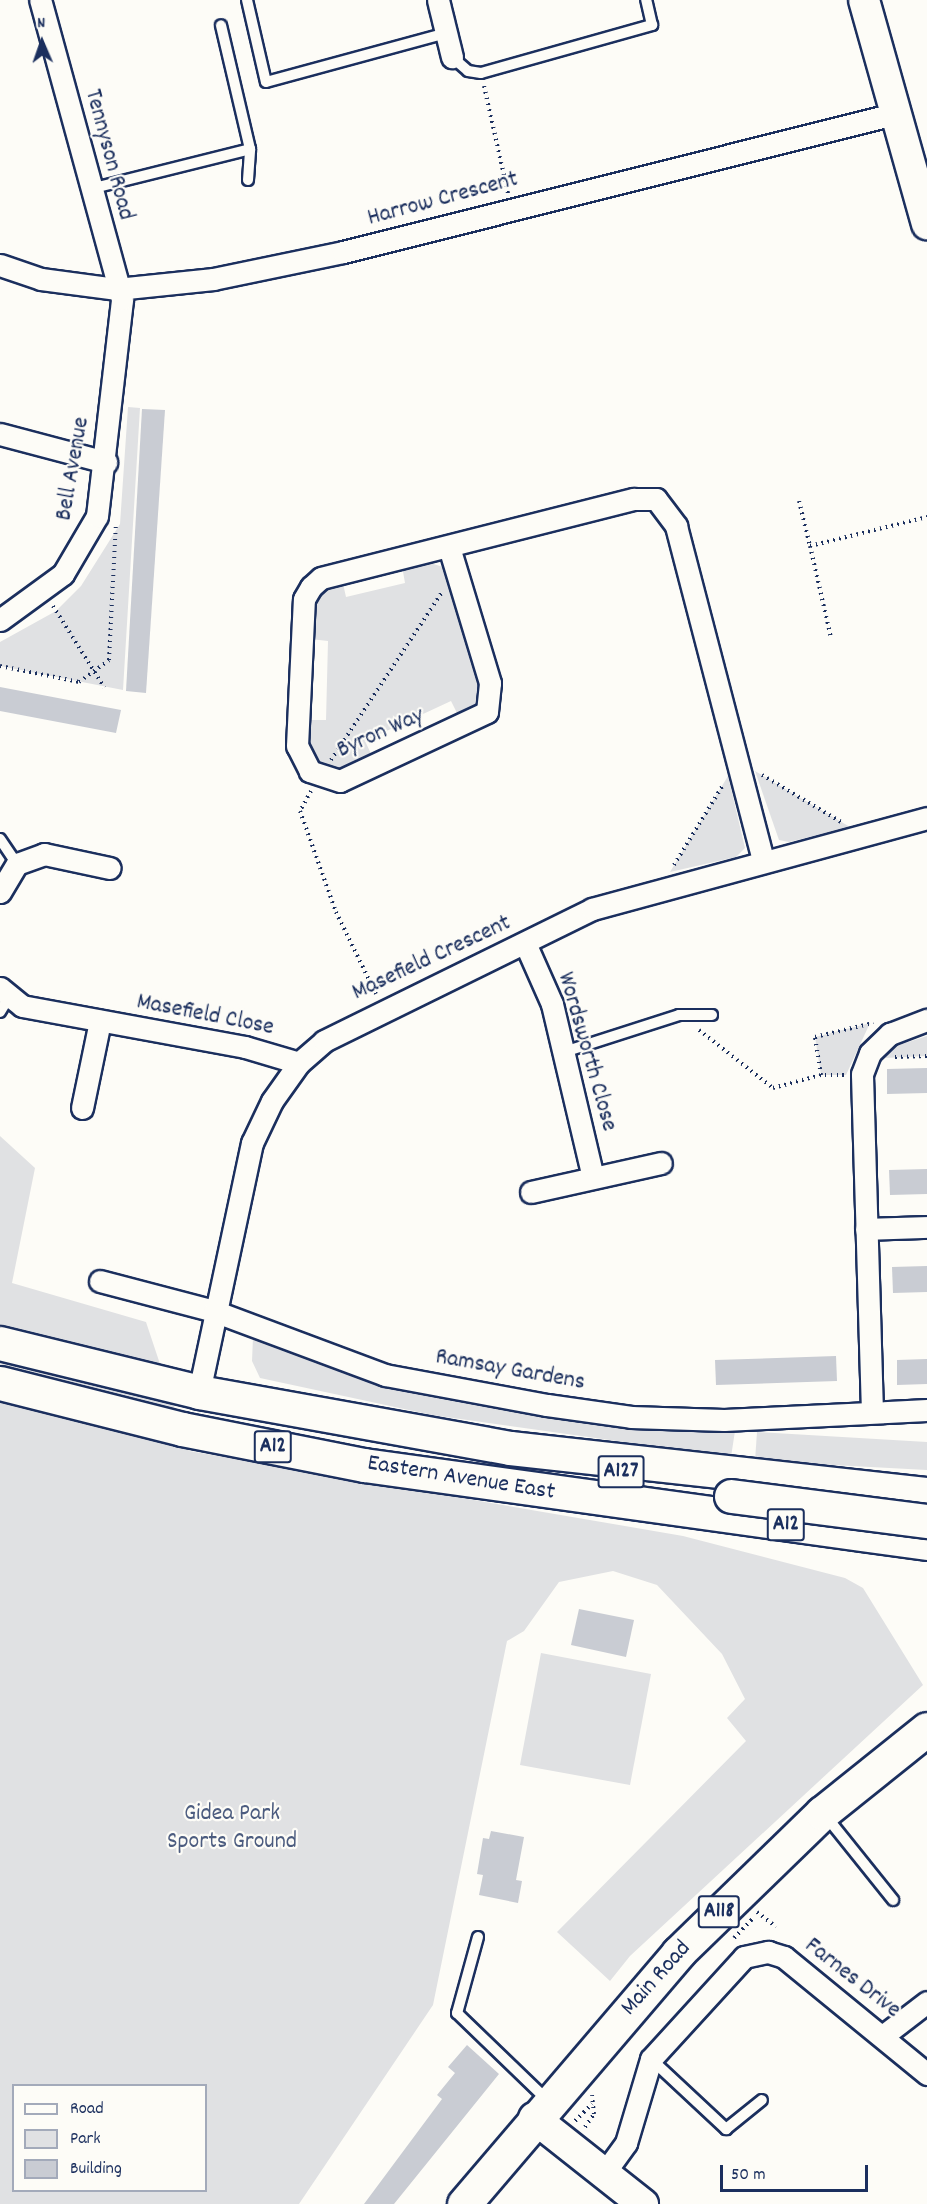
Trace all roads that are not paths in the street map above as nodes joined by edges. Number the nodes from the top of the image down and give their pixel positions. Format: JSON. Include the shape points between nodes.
{"nodes":[{"id":1,"x":40,"y":0,"type":"edge"},
{"id":2,"x":247,"y":0,"type":"edge"},
{"id":3,"x":438,"y":0,"type":"edge"},
{"id":4,"x":646,"y":0,"type":"edge"},
{"id":5,"x":864,"y":0,"type":"edge"},
{"id":6,"x":220,"y":25,"type":"dead end"},
{"id":7,"x":446,"y":33,"type":"junction"},
{"id":8,"x":452,"y":57,"type":"joint"},
{"id":9,"x":894,"y":114,"type":"junction"},
{"id":10,"x":250,"y":149,"type":"junction"},
{"id":11,"x":248,"y":180,"type":"dead end"},
{"id":12,"x":90,"y":189,"type":"junction"},
{"id":13,"x":927,"y":224,"type":"edge"},
{"id":14,"x":0,"y":265,"type":"edge"},
{"id":15,"x":117,"y":289,"type":"junction"},
{"id":16,"x":0,"y":434,"type":"edge"},
{"id":17,"x":106,"y":462,"type":"junction"},
{"id":18,"x":449,"y":547,"type":"junction"},
{"id":19,"x":0,"y":620,"type":"edge"},
{"id":20,"x":927,"y":818,"type":"edge"},
{"id":21,"x":0,"y":839,"type":"edge"},
{"id":22,"x":763,"y":860,"type":"junction"},
{"id":23,"x":17,"y":864,"type":"junction"},
{"id":24,"x":110,"y":868,"type":"dead end"},
{"id":25,"x":0,"y":892,"type":"edge"},
{"id":26,"x":525,"y":943,"type":"junction"},
{"id":27,"x":3,"y":999,"type":"edge"},
{"id":28,"x":712,"y":1015,"type":"dead end"},
{"id":29,"x":927,"y":1020,"type":"edge"},
{"id":30,"x":100,"y":1021,"type":"junction"},
{"id":31,"x":564,"y":1052,"type":"junction"},
{"id":32,"x":299,"y":1064,"type":"junction"},
{"id":33,"x":82,"y":1108,"type":"dead end"},
{"id":34,"x":661,"y":1163,"type":"dead end"},
{"id":35,"x":593,"y":1177,"type":"junction"},
{"id":36,"x":531,"y":1192,"type":"dead end"},
{"id":37,"x":927,"y":1227,"type":"edge"},
{"id":38,"x":866,"y":1229,"type":"junction"},
{"id":39,"x":100,"y":1281,"type":"dead end"},
{"id":40,"x":214,"y":1311,"type":"junction"},
{"id":41,"x":0,"y":1343,"type":"edge"},
{"id":42,"x":0,"y":1383,"type":"edge"},
{"id":43,"x":199,"y":1392,"type":"junction"},
{"id":44,"x":927,"y":1410,"type":"edge"},
{"id":45,"x":873,"y":1412,"type":"junction"},
{"id":46,"x":510,"y":1448,"type":"junction"},
{"id":47,"x":549,"y":1493,"type":"junction"},
{"id":48,"x":927,"y":1494,"type":"edge"},
{"id":49,"x":731,"y":1496,"type":"junction"},
{"id":50,"x":927,"y":1521,"type":"edge"},
{"id":51,"x":927,"y":1543,"type":"edge"},
{"id":52,"x":927,"y":1729,"type":"edge"},
{"id":53,"x":822,"y":1813,"type":"junction"},
{"id":54,"x":893,"y":1900,"type":"dead end"},
{"id":55,"x":478,"y":1937,"type":"dead end"},
{"id":56,"x":927,"y":2002,"type":"edge"},
{"id":57,"x":884,"y":2035,"type":"junction"},
{"id":58,"x":651,"y":2059,"type":"junction"},
{"id":59,"x":927,"y":2074,"type":"edge"},
{"id":60,"x":762,"y":2100,"type":"dead end"},
{"id":61,"x":541,"y":2110,"type":"junction"},
{"id":62,"x":605,"y":2172,"type":"junction"},
{"id":63,"x":464,"y":2204,"type":"edge"},
{"id":64,"x":643,"y":2204,"type":"edge"}],
"edges":[{"from":1,"to":12,"type":"street","name":"Tennyson Road"},
{"from":2,"to":7,"type":"lane","via":[[266,82]]},
{"from":3,"to":7,"type":"street"},
{"from":4,"to":8,"type":"lane","via":[[652,25],[481,73],[468,71]]},
{"from":5,"to":9,"type":"street"},
{"from":6,"to":10,"type":"lane"},
{"from":7,"to":8,"type":"street"},
{"from":9,"to":13,"type":"street"},
{"from":9,"to":15,"type":"street","name":"Harrow Crescent","via":[[343,252],[213,279]]},
{"from":10,"to":11,"type":"lane"},
{"from":10,"to":12,"type":"lane"},
{"from":12,"to":15,"type":"street","name":"Tennyson Road"},
{"from":14,"to":15,"type":"street","name":"Harrow Crescent","via":[[41,279]]},
{"from":15,"to":17,"type":"street","name":"Bell Avenue","via":[[122,299]]},
{"from":16,"to":17,"type":"street"},
{"from":17,"to":19,"type":"street","name":"Bell Avenue","via":[[97,516],[78,555],[44,592]]},
{"from":18,"to":18,"type":"street","name":"Byron Way","via":[[321,578],[310,586],[304,599],[297,746],[303,762],[318,778],[340,781],[487,712],[490,683]]},
{"from":18,"to":22,"type":"street","name":"Byron Way","via":[[656,499],[676,526]]},
{"from":20,"to":22,"type":"street","name":"Masefield Crescent"},
{"from":21,"to":23,"type":"lane"},
{"from":22,"to":26,"type":"street","name":"Masefield Crescent","via":[[661,886],[592,909]]},
{"from":23,"to":24,"type":"street","via":[[44,854]]},
{"from":23,"to":25,"type":"street"},
{"from":26,"to":31,"type":"street","name":"Wordsworth Close","via":[[552,1004]]},
{"from":26,"to":32,"type":"street","name":"Masefield Crescent","via":[[324,1041]]},
{"from":27,"to":30,"type":"street","name":"Masefield Close"},
{"from":28,"to":31,"type":"lane","via":[[679,1015]]},
{"from":29,"to":38,"type":"street","via":[[896,1030],[870,1053],[862,1074]]},
{"from":30,"to":32,"type":"street","name":"Masefield Close","via":[[245,1047]]},
{"from":30,"to":33,"type":"street","name":"Masefield Close"},
{"from":31,"to":35,"type":"street","name":"Wordsworth Close"},
{"from":32,"to":40,"type":"street","name":"Masefield Crescent","via":[[252,1143]]},
{"from":34,"to":35,"type":"street"},
{"from":35,"to":36,"type":"street"},
{"from":37,"to":38,"type":"street"},
{"from":38,"to":45,"type":"street"},
{"from":39,"to":40,"type":"street","name":"Ramsay Gardens"},
{"from":40,"to":43,"type":"street","name":"Masefield Crescent"},
{"from":40,"to":45,"type":"street","name":"Ramsay Gardens","via":[[385,1375],[547,1405],[631,1417],[724,1420]]},
{"from":41,"to":43,"type":"main road","name":"Eastern Avenue East","number":"A12"},
{"from":42,"to":47,"type":"main road","name":"Eastern Avenue East","number":"A12","via":[[194,1431]]},
{"from":43,"to":46,"type":"main road","name":"Eastern Avenue East","number":"A12"},
{"from":44,"to":45,"type":"street","name":"Ramsay Gardens"},
{"from":46,"to":48,"type":"main road","name":"Eastern Avenue East","number":"A12"},
{"from":46,"to":49,"type":"main road","number":"A127"},
{"from":47,"to":49,"type":"main road","number":"A127"},
{"from":47,"to":51,"type":"main road","name":"Eastern Avenue East","number":"A12"},
{"from":49,"to":50,"type":"main road","number":"A127","bridge":true},
{"from":52,"to":53,"type":"main road","name":"Main Road","number":"A118"},
{"from":53,"to":54,"type":"lane"},
{"from":53,"to":61,"type":"main road","name":"Main Road","number":"A118","via":[[678,1953]]},
{"from":55,"to":61,"type":"lane","via":[[457,2013]]},
{"from":56,"to":57,"type":"street"},
{"from":57,"to":58,"type":"street","name":"Farnes Drive","via":[[784,1957],[768,1952],[744,1957]]},
{"from":57,"to":59,"type":"street","name":"Farnes Drive"},
{"from":58,"to":60,"type":"lane","via":[[726,2130]]},
{"from":58,"to":62,"type":"street","name":"Farnes Drive","via":[[626,2142]]},
{"from":61,"to":62,"type":"street"},
{"from":61,"to":63,"type":"main road","name":"Main Road","number":"A118"},
{"from":62,"to":64,"type":"street"}]}
